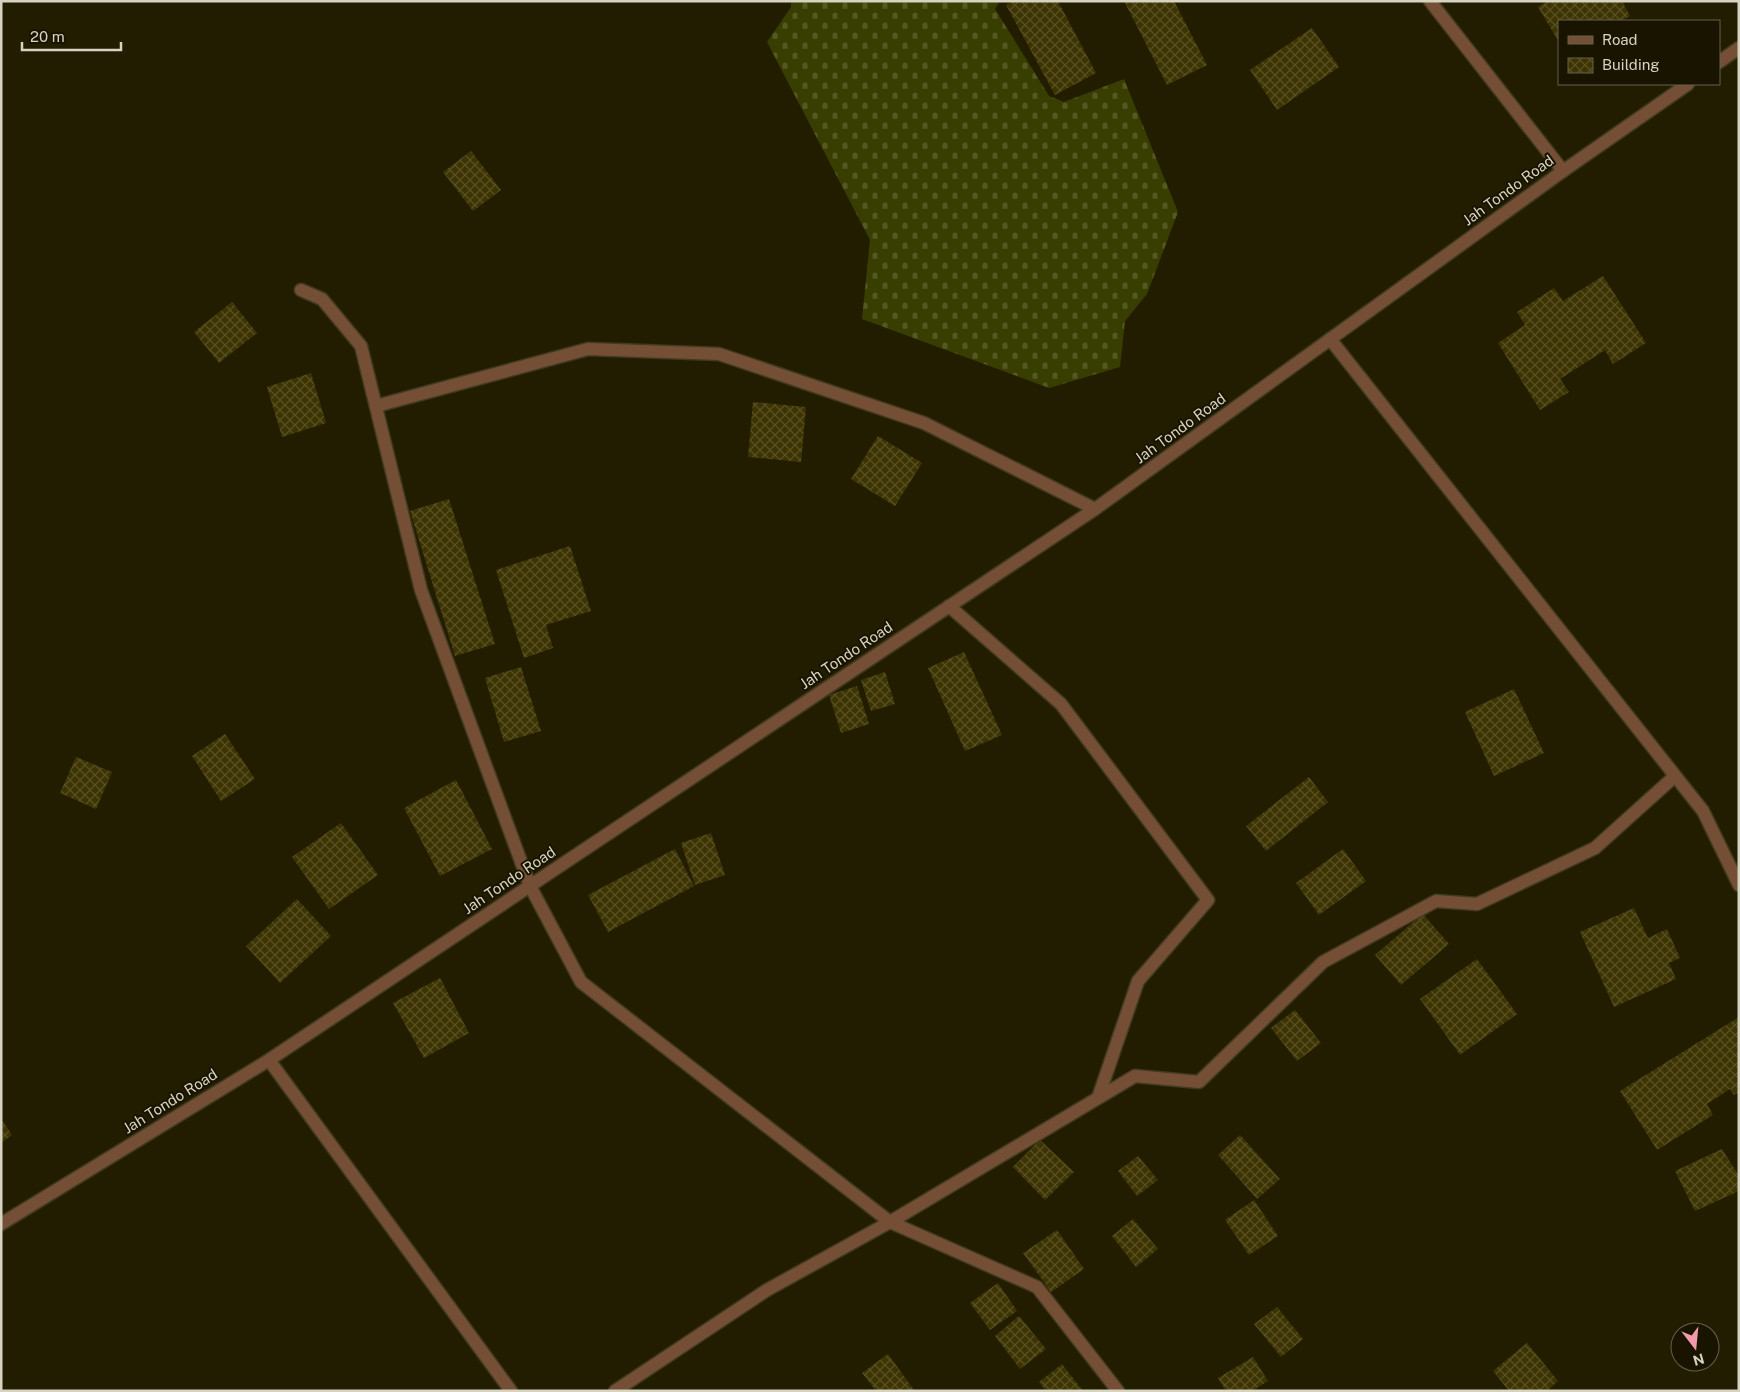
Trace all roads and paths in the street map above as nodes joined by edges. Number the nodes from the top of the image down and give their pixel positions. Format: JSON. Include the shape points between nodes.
{"nodes":[{"id":1,"x":1430,"y":1,"type":"edge"},
{"id":2,"x":1739,"y":48,"type":"edge"},
{"id":3,"x":1720,"y":61,"type":"edge"},
{"id":4,"x":1687,"y":85,"type":"edge"},
{"id":5,"x":1562,"y":171,"type":"junction"},
{"id":6,"x":301,"y":290,"type":"dead end"},
{"id":7,"x":1330,"y":339,"type":"junction"},
{"id":8,"x":376,"y":406,"type":"junction"},
{"id":9,"x":1095,"y":509,"type":"junction"},
{"id":10,"x":949,"y":606,"type":"junction"},
{"id":11,"x":1676,"y":776,"type":"junction"},
{"id":12,"x":1739,"y":885,"type":"edge"},
{"id":13,"x":530,"y":886,"type":"junction"},
{"id":14,"x":269,"y":1060,"type":"junction"},
{"id":15,"x":1098,"y":1098,"type":"junction"},
{"id":16,"x":890,"y":1222,"type":"junction"},
{"id":17,"x":1,"y":1224,"type":"edge"},
{"id":18,"x":511,"y":1391,"type":"edge"},
{"id":19,"x":615,"y":1391,"type":"edge"},
{"id":20,"x":1118,"y":1391,"type":"edge"}],
"edges":[{"from":1,"to":5,"type":"street"},
{"from":2,"to":3,"type":"street"},
{"from":4,"to":5,"type":"street","name":"Jah Tondo Road"},
{"from":5,"to":7,"type":"street","name":"Jah Tondo Road"},
{"from":6,"to":8,"type":"street","via":[[322,299],[361,346]]},
{"from":7,"to":9,"type":"street","name":"Jah Tondo Road"},
{"from":7,"to":11,"type":"street"},
{"from":8,"to":9,"type":"street","via":[[588,350],[719,354],[924,423]]},
{"from":8,"to":13,"type":"street","via":[[422,590]]},
{"from":9,"to":10,"type":"street","name":"Jah Tondo Road"},
{"from":10,"to":13,"type":"street","name":"Jah Tondo Road"},
{"from":10,"to":15,"type":"street","via":[[1061,704],[1208,900],[1138,981]]},
{"from":11,"to":12,"type":"street","via":[[1703,811]]},
{"from":11,"to":15,"type":"street","via":[[1595,848],[1477,904],[1436,901],[1323,962],[1199,1082],[1135,1076]]},
{"from":13,"to":14,"type":"street","name":"Jah Tondo Road"},
{"from":13,"to":16,"type":"street","via":[[581,982]]},
{"from":14,"to":17,"type":"street","name":"Jah Tondo Road"},
{"from":14,"to":18,"type":"street"},
{"from":15,"to":16,"type":"street"},
{"from":16,"to":19,"type":"street","via":[[767,1290]]},
{"from":16,"to":20,"type":"street","via":[[1036,1288]]}]}
